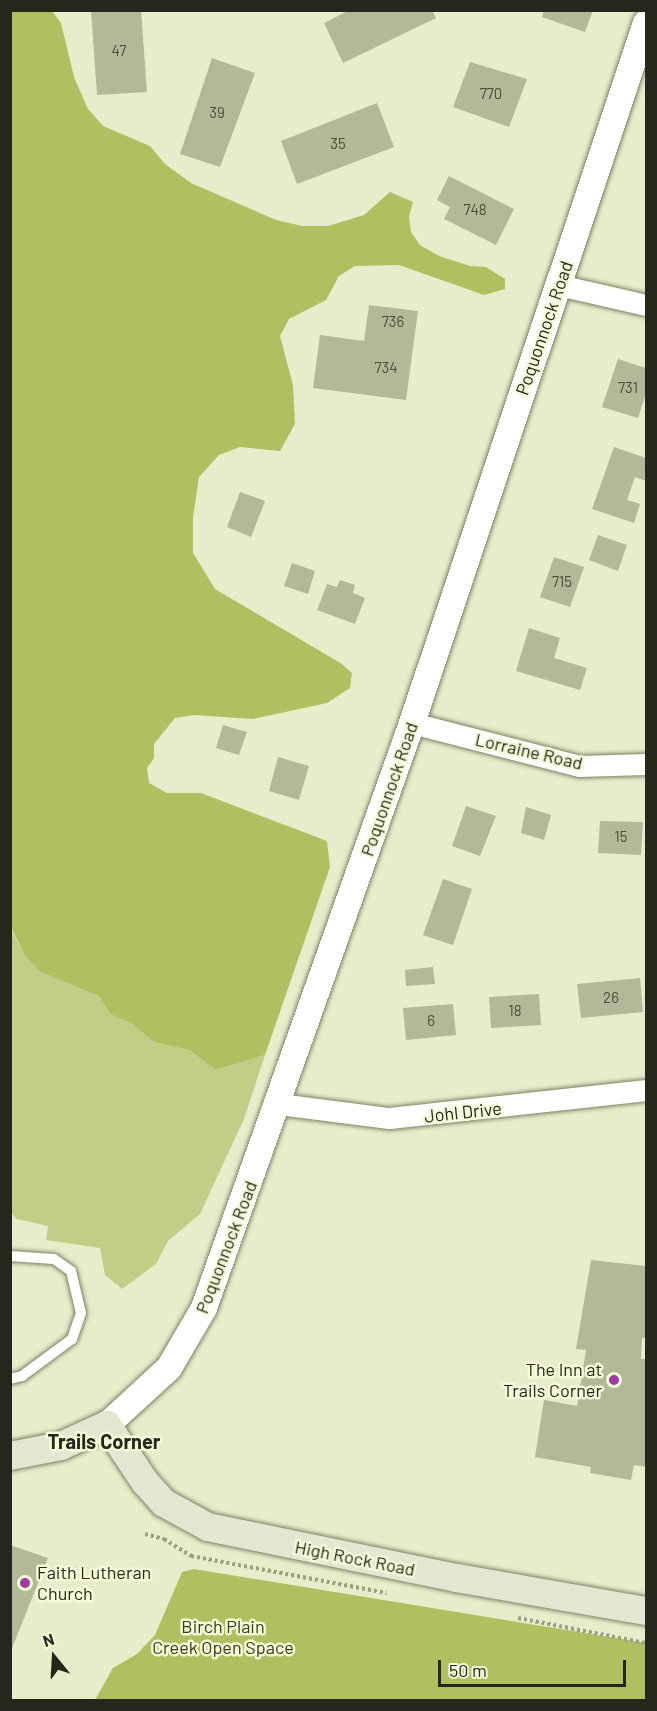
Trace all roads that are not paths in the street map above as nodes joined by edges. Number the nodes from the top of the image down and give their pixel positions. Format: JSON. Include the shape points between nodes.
{"nodes":[{"id":1,"x":646,"y":23,"type":"edge"},
{"id":2,"x":559,"y":285,"type":"junction"},
{"id":3,"x":646,"y":305,"type":"edge"},
{"id":4,"x":412,"y":723,"type":"junction"},
{"id":5,"x":646,"y":764,"type":"edge"},
{"id":6,"x":646,"y":1090,"type":"edge"},
{"id":7,"x":279,"y":1104,"type":"junction"},
{"id":8,"x":10,"y":1256,"type":"edge"},
{"id":9,"x":10,"y":1379,"type":"edge"},
{"id":10,"x":107,"y":1425,"type":"junction"},
{"id":11,"x":10,"y":1455,"type":"edge"},
{"id":12,"x":646,"y":1611,"type":"edge"}],
"edges":[{"from":1,"to":2,"type":"street","name":"Poquonnock Road"},
{"from":2,"to":3,"type":"street"},
{"from":2,"to":4,"type":"street","name":"Poquonnock Road"},
{"from":4,"to":5,"type":"street","name":"Lorraine Road","via":[[579,766]]},
{"from":4,"to":7,"type":"street","name":"Poquonnock Road"},
{"from":6,"to":7,"type":"street","name":"Johl Drive","via":[[389,1118]]},
{"from":7,"to":10,"type":"street","name":"Poquonnock Road","via":[[192,1333],[159,1380]]},
{"from":8,"to":9,"type":"lane","via":[[54,1259],[71,1271],[81,1313],[72,1339],[22,1376]]},
{"from":10,"to":11,"type":"main road","name":"Poquonnock Road","via":[[61,1446]]},
{"from":10,"to":12,"type":"main road","name":"High Rock Road","via":[[164,1503],[208,1527],[457,1578]]}]}
